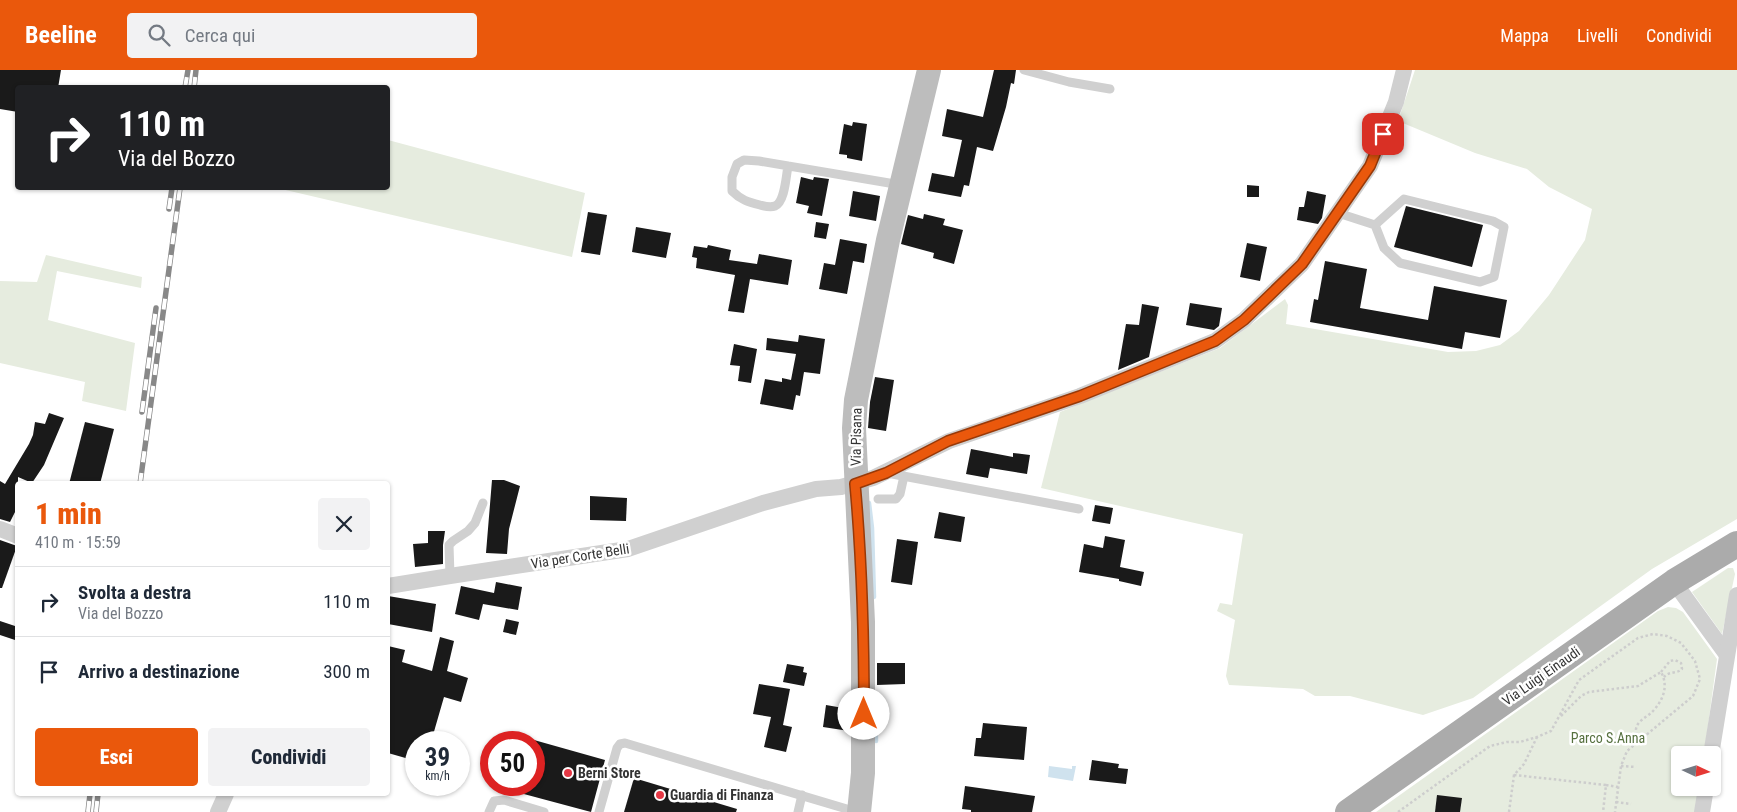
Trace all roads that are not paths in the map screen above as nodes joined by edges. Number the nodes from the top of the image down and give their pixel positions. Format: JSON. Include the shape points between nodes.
{"nodes":[{"id":1,"x":929,"y":70,"type":"edge"},
{"id":2,"x":1024,"y":70,"type":"edge"},
{"id":3,"x":1404,"y":70,"type":"edge"},
{"id":4,"x":1110,"y":89,"type":"dead end"},
{"id":5,"x":788,"y":166,"type":"junction"},
{"id":6,"x":901,"y":185,"type":"junction"},
{"id":7,"x":1338,"y":213,"type":"junction"},
{"id":8,"x":1375,"y":225,"type":"junction"},
{"id":9,"x":904,"y":476,"type":"junction"},
{"id":10,"x":869,"y":479,"type":"junction"},
{"id":11,"x":878,"y":499,"type":"dead end"},
{"id":12,"x":483,"y":503,"type":"dead end"},
{"id":13,"x":1079,"y":509,"type":"dead end"},
{"id":14,"x":0,"y":528,"type":"edge"},
{"id":15,"x":15,"y":535,"type":"edge"},
{"id":16,"x":1737,"y":544,"type":"edge"},
{"id":17,"x":450,"y":576,"type":"junction"},
{"id":18,"x":1674,"y":582,"type":"junction"},
{"id":19,"x":390,"y":586,"type":"edge"},
{"id":20,"x":1737,"y":595,"type":"edge"},
{"id":21,"x":1727,"y":655,"type":"junction"},
{"id":22,"x":1712,"y":746,"type":"edge"},
{"id":23,"x":802,"y":795,"type":"junction"},
{"id":24,"x":225,"y":796,"type":"edge"},
{"id":25,"x":1705,"y":796,"type":"edge"},
{"id":26,"x":218,"y":812,"type":"edge"},
{"id":27,"x":489,"y":812,"type":"edge"},
{"id":28,"x":544,"y":812,"type":"edge"},
{"id":29,"x":599,"y":812,"type":"edge"},
{"id":30,"x":798,"y":812,"type":"edge"},
{"id":31,"x":858,"y":812,"type":"edge"},
{"id":32,"x":1348,"y":812,"type":"edge"},
{"id":33,"x":1702,"y":812,"type":"edge"}],
"edges":[{"from":1,"to":6,"type":"main road","name":"Via Pisana"},
{"from":2,"to":4,"type":"lane"},
{"from":3,"to":7,"type":"street","name":"Via per Corte Belli","via":[[1396,102],[1370,166]]},
{"from":5,"to":5,"type":"lane","via":[[744,160],[736,164],[732,191],[746,202],[776,206],[784,192]]},
{"from":5,"to":6,"type":"lane"},
{"from":6,"to":10,"type":"main road","name":"Via Pisana","via":[[856,400],[854,428]]},
{"from":7,"to":8,"type":"lane"},
{"from":7,"to":10,"type":"street","name":"Via per Corte Belli","via":[[1302,264],[1244,320],[1215,341],[1080,396],[948,441]]},
{"from":8,"to":8,"type":"lane","via":[[1384,248],[1400,264],[1480,282],[1494,277],[1504,227],[1493,221],[1404,199]]},
{"from":9,"to":10,"type":"lane"},
{"from":9,"to":11,"type":"lane","via":[[896,499]]},
{"from":9,"to":13,"type":"lane"},
{"from":10,"to":17,"type":"street","name":"Via per Corte Belli","via":[[763,503],[628,549]]},
{"from":10,"to":31,"type":"main road","name":"Via Pisana","via":[[859,521],[863,774]]},
{"from":12,"to":17,"type":"lane","via":[[475,523],[449,545]]},
{"from":14,"to":15,"type":"street"},
{"from":16,"to":18,"type":"main road","name":"Via Luigi Einaudi"},
{"from":17,"to":19,"type":"street","name":"Via per Corte Belli"},
{"from":18,"to":21,"type":"street"},
{"from":18,"to":32,"type":"main road","name":"Via Luigi Einaudi"},
{"from":20,"to":21,"type":"street"},
{"from":21,"to":22,"type":"street"},
{"from":23,"to":29,"type":"lane","via":[[620,744]]},
{"from":23,"to":30,"type":"lane"},
{"from":23,"to":31,"type":"lane"},
{"from":24,"to":26,"type":"street"},
{"from":25,"to":33,"type":"street"},
{"from":27,"to":28,"type":"lane","via":[[494,801],[504,800]]}]}
